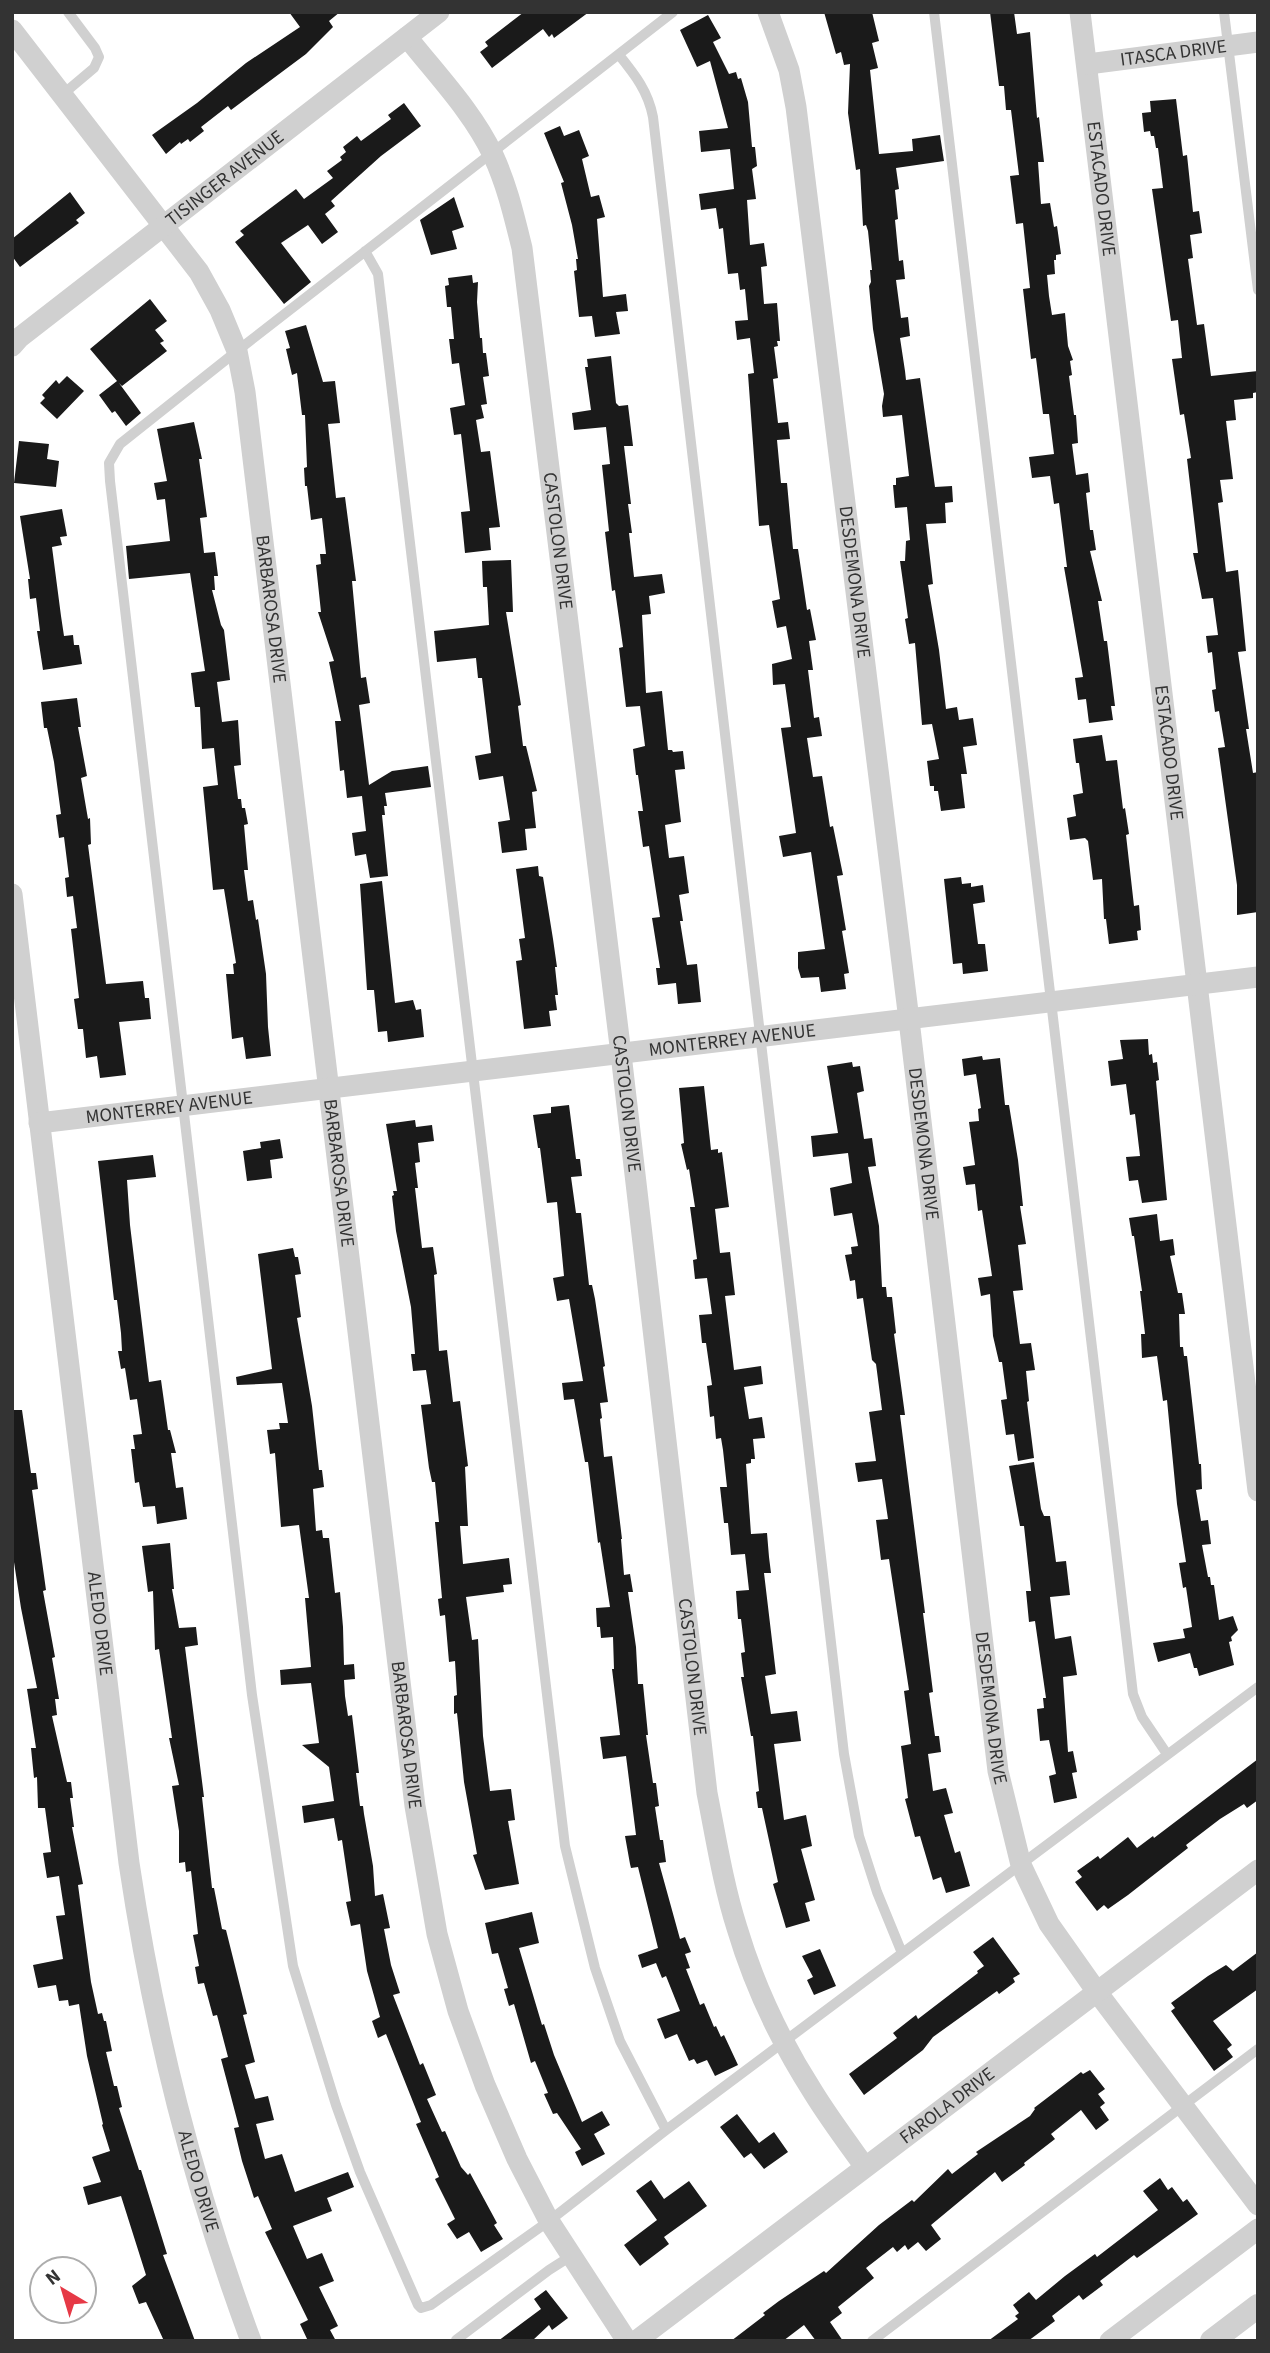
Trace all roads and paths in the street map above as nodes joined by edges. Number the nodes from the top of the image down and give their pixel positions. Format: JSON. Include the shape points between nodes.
{"nodes":[{"id":1,"x":68,"y":12,"type":"edge"},
{"id":2,"x":439,"y":12,"type":"edge"},
{"id":3,"x":673,"y":12,"type":"edge"},
{"id":4,"x":768,"y":12,"type":"edge"},
{"id":5,"x":934,"y":12,"type":"edge"},
{"id":6,"x":1080,"y":12,"type":"edge"},
{"id":7,"x":1224,"y":12,"type":"edge"},
{"id":8,"x":12,"y":30,"type":"edge"},
{"id":9,"x":407,"y":37,"type":"junction"},
{"id":10,"x":1258,"y":42,"type":"edge"},
{"id":11,"x":1228,"y":46,"type":"junction"},
{"id":12,"x":619,"y":55,"type":"junction"},
{"id":13,"x":1088,"y":64,"type":"junction"},
{"id":14,"x":62,"y":95,"type":"junction"},
{"id":15,"x":492,"y":153,"type":"junction"},
{"id":16,"x":163,"y":225,"type":"junction"},
{"id":17,"x":365,"y":251,"type":"junction"},
{"id":18,"x":1258,"y":290,"type":"edge"},
{"id":19,"x":12,"y":346,"type":"edge"},
{"id":20,"x":237,"y":351,"type":"junction"},
{"id":21,"x":12,"y":894,"type":"edge"},
{"id":22,"x":1258,"y":977,"type":"edge"},
{"id":23,"x":1197,"y":985,"type":"junction"},
{"id":24,"x":1052,"y":1003,"type":"junction"},
{"id":25,"x":909,"y":1020,"type":"junction"},
{"id":26,"x":761,"y":1038,"type":"junction"},
{"id":27,"x":621,"y":1054,"type":"junction"},
{"id":28,"x":473,"y":1073,"type":"junction"},
{"id":29,"x":331,"y":1090,"type":"junction"},
{"id":30,"x":182,"y":1107,"type":"junction"},
{"id":31,"x":39,"y":1123,"type":"junction"},
{"id":32,"x":1258,"y":1491,"type":"edge"},
{"id":33,"x":1258,"y":1687,"type":"edge"},
{"id":34,"x":1167,"y":1754,"type":"junction"},
{"id":35,"x":1021,"y":1865,"type":"junction"},
{"id":36,"x":1258,"y":1870,"type":"edge"},
{"id":37,"x":902,"y":1953,"type":"junction"},
{"id":38,"x":1097,"y":1992,"type":"junction"},
{"id":39,"x":785,"y":2042,"type":"junction"},
{"id":40,"x":1258,"y":2049,"type":"edge"},
{"id":41,"x":1182,"y":2106,"type":"junction"},
{"id":42,"x":666,"y":2130,"type":"junction"},
{"id":43,"x":864,"y":2167,"type":"junction"},
{"id":44,"x":1258,"y":2205,"type":"edge"},
{"id":45,"x":549,"y":2221,"type":"junction"},
{"id":46,"x":1258,"y":2229,"type":"edge"},
{"id":47,"x":571,"y":2256,"type":"junction"},
{"id":48,"x":1258,"y":2306,"type":"edge"},
{"id":49,"x":456,"y":2340,"type":"edge"},
{"id":50,"x":251,"y":2341,"type":"edge"},
{"id":51,"x":627,"y":2341,"type":"edge"},
{"id":52,"x":636,"y":2341,"type":"edge"},
{"id":53,"x":872,"y":2341,"type":"edge"},
{"id":54,"x":1110,"y":2341,"type":"edge"},
{"id":55,"x":1212,"y":2341,"type":"edge"}],
"edges":[{"from":1,"to":14,"type":"lane","via":[[99,57],[94,68]]},
{"from":2,"to":9,"type":"street","name":"TISINGER AVENUE"},
{"from":3,"to":12,"type":"lane"},
{"from":4,"to":25,"type":"street","name":"DESDEMONA DRIVE","via":[[789,70],[796,107]]},
{"from":5,"to":24,"type":"lane"},
{"from":6,"to":13,"type":"street","name":"ESTACADO DRIVE"},
{"from":7,"to":11,"type":"lane"},
{"from":8,"to":14,"type":"street","name":"BARBAROSA DRIVE"},
{"from":9,"to":15,"type":"street","name":"CASTOLON DRIVE","via":[[470,117]]},
{"from":9,"to":16,"type":"street","name":"TISINGER AVENUE"},
{"from":10,"to":11,"type":"street","name":"ITASCA DRIVE"},
{"from":11,"to":13,"type":"street","name":"ITASCA DRIVE"},
{"from":11,"to":18,"type":"lane"},
{"from":12,"to":15,"type":"lane"},
{"from":12,"to":26,"type":"lane","via":[[642,84],[653,117]]},
{"from":13,"to":23,"type":"street","name":"ESTACADO DRIVE"},
{"from":14,"to":16,"type":"street","name":"BARBAROSA DRIVE"},
{"from":15,"to":17,"type":"lane"},
{"from":15,"to":27,"type":"street","name":"CASTOLON DRIVE","via":[[523,248]]},
{"from":16,"to":19,"type":"street","name":"TISINGER AVENUE"},
{"from":16,"to":20,"type":"street","name":"BARBAROSA DRIVE","via":[[199,272]]},
{"from":17,"to":20,"type":"lane"},
{"from":17,"to":28,"type":"lane","via":[[378,274]]},
{"from":20,"to":29,"type":"street","name":"BARBAROSA DRIVE"},
{"from":20,"to":30,"type":"lane","via":[[120,444],[109,463]]},
{"from":21,"to":31,"type":"street","name":"ALEDO DRIVE"},
{"from":22,"to":23,"type":"street","name":"MONTERREY AVENUE"},
{"from":23,"to":24,"type":"street","name":"MONTERREY AVENUE"},
{"from":23,"to":32,"type":"street","name":"ESTACADO DRIVE"},
{"from":24,"to":25,"type":"street","name":"MONTERREY AVENUE"},
{"from":24,"to":34,"type":"lane","via":[[1133,1694],[1142,1717]]},
{"from":25,"to":26,"type":"street","name":"MONTERREY AVENUE"},
{"from":25,"to":35,"type":"street","name":"DESDEMONA DRIVE","via":[[998,1771]]},
{"from":26,"to":27,"type":"street","name":"MONTERREY AVENUE"},
{"from":26,"to":37,"type":"lane","via":[[844,1755],[859,1836]]},
{"from":27,"to":28,"type":"street","name":"MONTERREY AVENUE"},
{"from":27,"to":39,"type":"street","name":"CASTOLON DRIVE","via":[[707,1793],[737,1929]]},
{"from":28,"to":29,"type":"street","name":"MONTERREY AVENUE"},
{"from":28,"to":42,"type":"lane","via":[[565,1846],[595,1968],[620,2041]]},
{"from":29,"to":30,"type":"street","name":"MONTERREY AVENUE"},
{"from":29,"to":45,"type":"street","name":"BARBAROSA DRIVE","via":[[414,1792],[437,1934],[485,2085]]},
{"from":30,"to":31,"type":"street","name":"MONTERREY AVENUE"},
{"from":30,"to":45,"type":"lane","via":[[252,1695],[293,1966],[336,2105],[360,2172],[421,2308]]},
{"from":31,"to":50,"type":"street","name":"ALEDO DRIVE","via":[[142,1954],[195,2176]]},
{"from":33,"to":34,"type":"lane"},
{"from":34,"to":35,"type":"lane"},
{"from":35,"to":37,"type":"lane"},
{"from":35,"to":38,"type":"street","name":"DESDEMONA DRIVE","via":[[1049,1924]]},
{"from":36,"to":38,"type":"street","name":"FAROLA DRIVE"},
{"from":37,"to":39,"type":"lane"},
{"from":38,"to":41,"type":"street","name":"DESDEMONA DRIVE"},
{"from":38,"to":43,"type":"street","name":"FAROLA DRIVE"},
{"from":39,"to":42,"type":"lane"},
{"from":39,"to":43,"type":"street","name":"CASTOLON DRIVE"},
{"from":40,"to":41,"type":"lane"},
{"from":41,"to":44,"type":"street","name":"DESDEMONA DRIVE"},
{"from":41,"to":53,"type":"lane"},
{"from":42,"to":45,"type":"lane"},
{"from":43,"to":52,"type":"street","name":"FAROLA DRIVE"},
{"from":45,"to":47,"type":"street","name":"BARBAROSA DRIVE"},
{"from":46,"to":54,"type":"street"},
{"from":47,"to":49,"type":"lane"},
{"from":47,"to":51,"type":"street","name":"BARBAROSA DRIVE"},
{"from":48,"to":55,"type":"street"}]}
